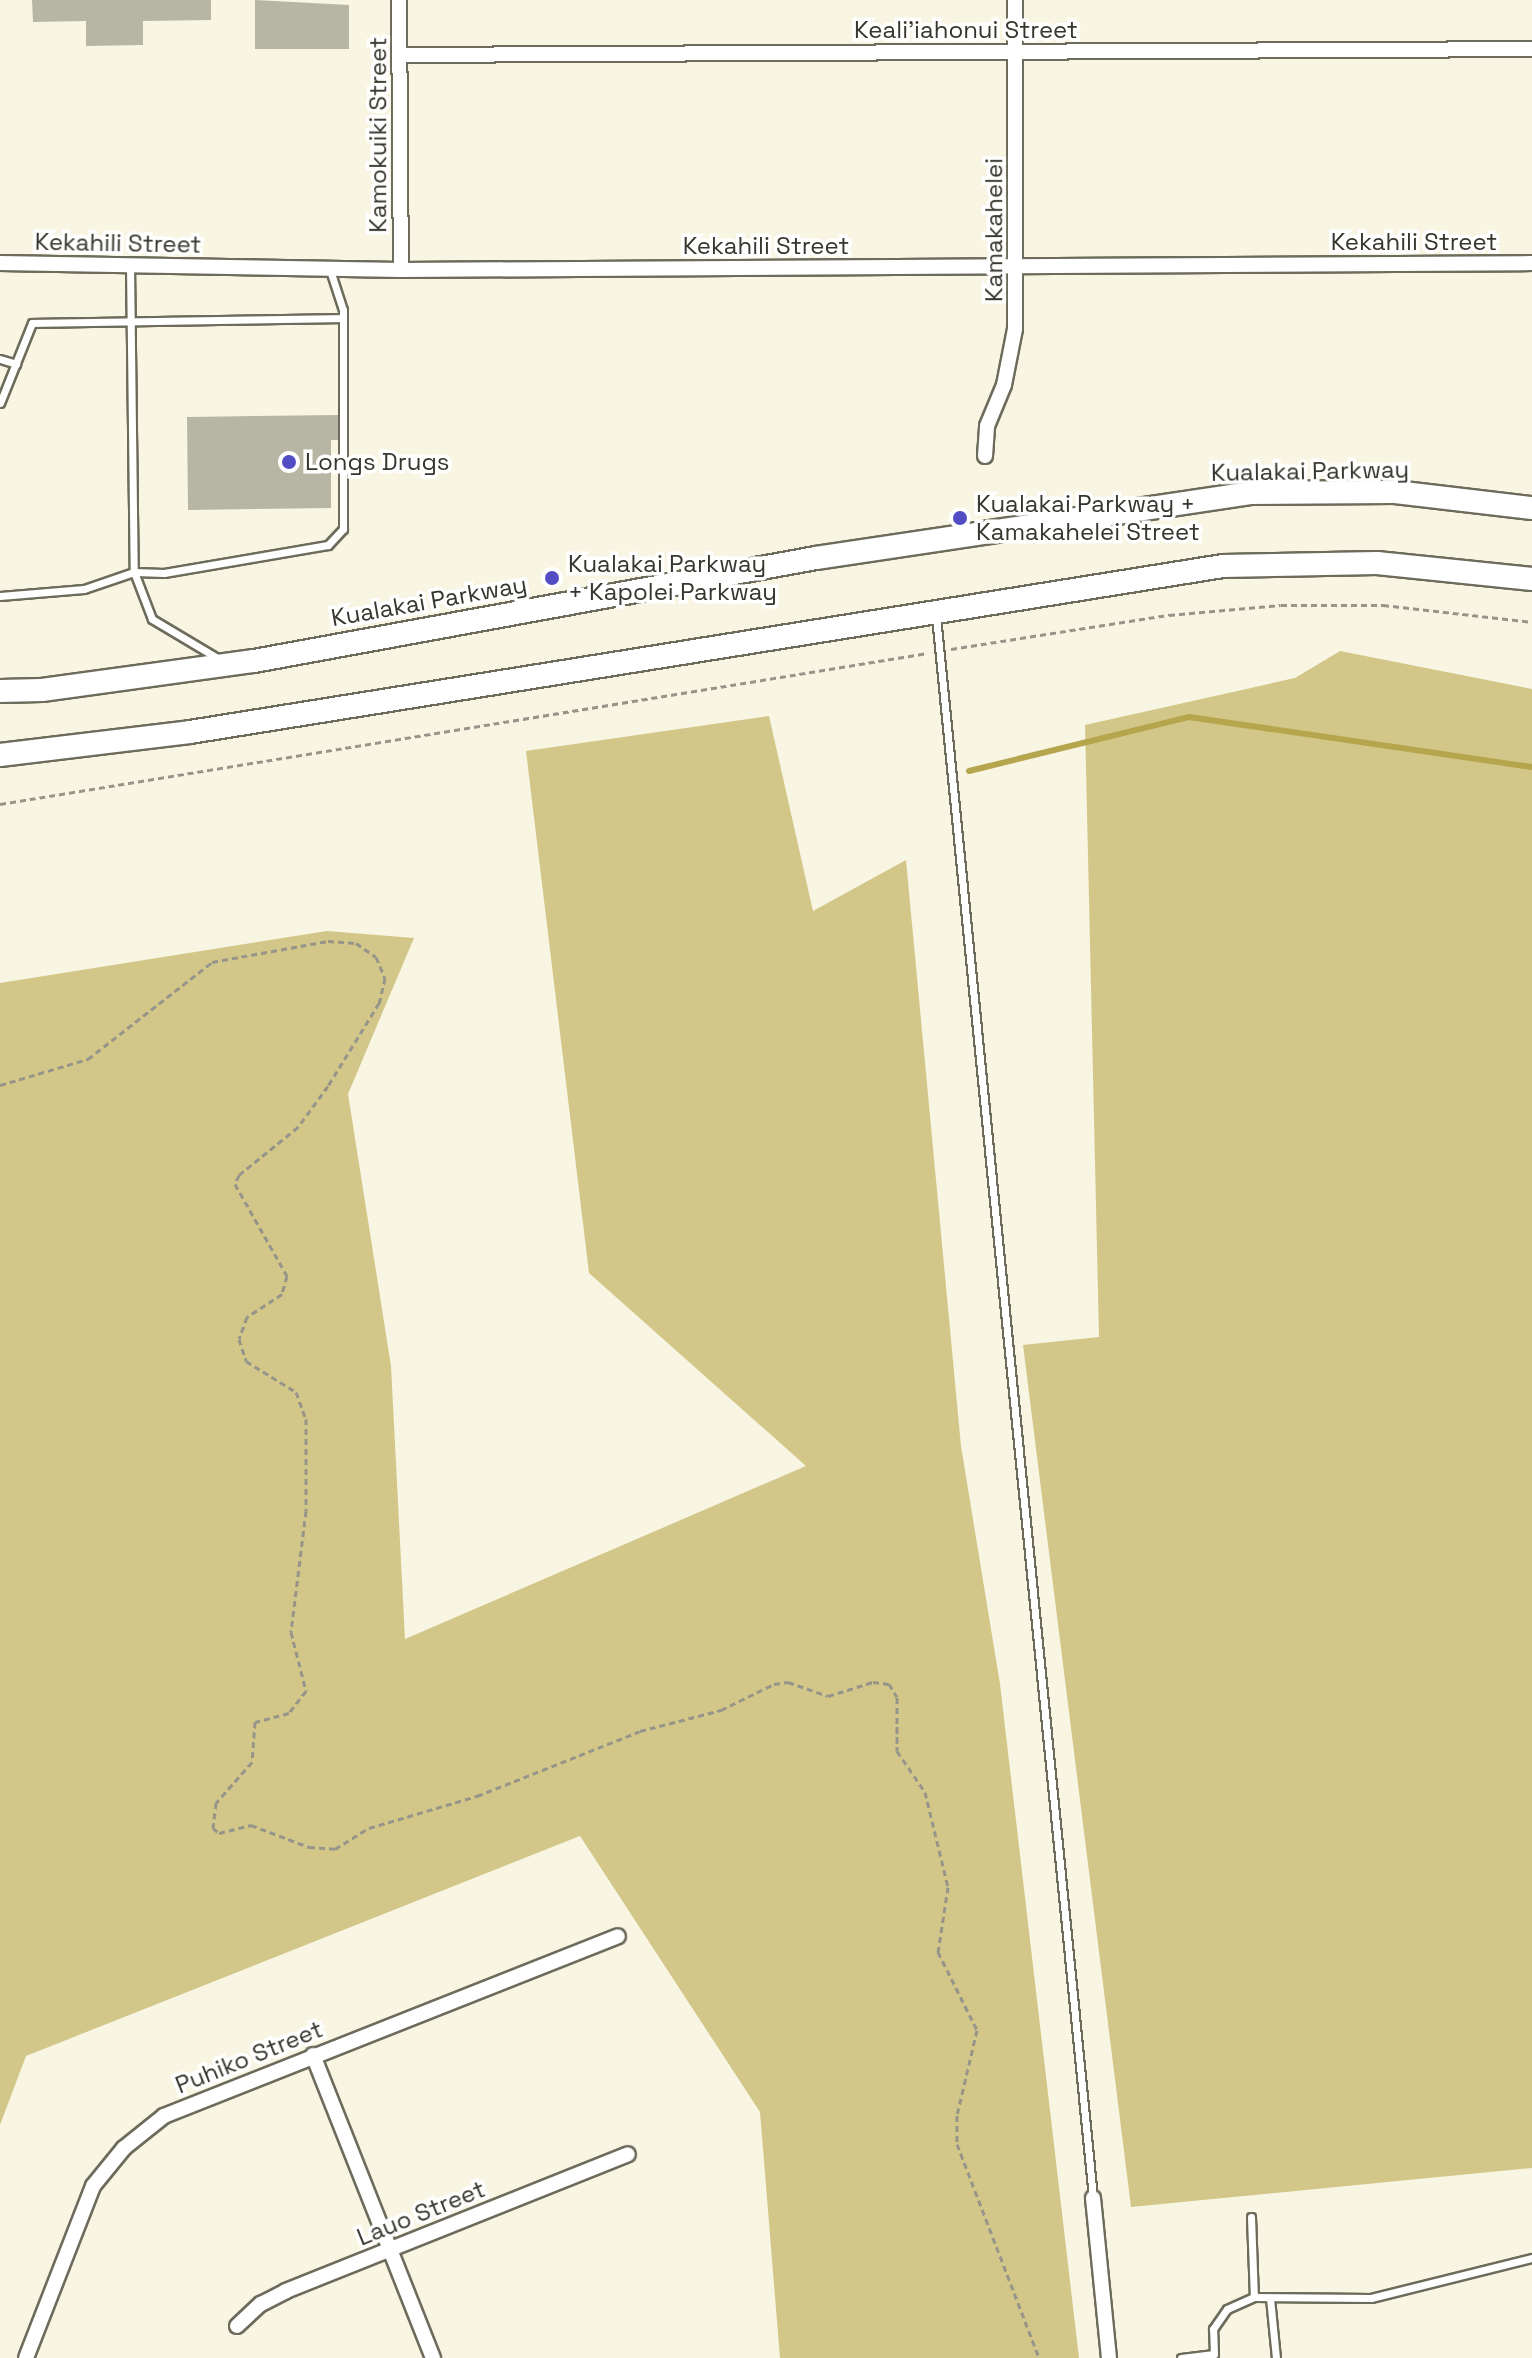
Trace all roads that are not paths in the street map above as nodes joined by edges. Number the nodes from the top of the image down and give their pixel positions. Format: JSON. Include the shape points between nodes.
{"nodes":[{"id":1,"x":399,"y":0,"type":"edge"},
{"id":2,"x":1015,"y":0,"type":"edge"},
{"id":3,"x":1532,"y":49,"type":"edge"},
{"id":4,"x":1015,"y":52,"type":"junction"},
{"id":5,"x":399,"y":55,"type":"junction"},
{"id":6,"x":0,"y":263,"type":"edge"},
{"id":7,"x":1532,"y":263,"type":"edge"},
{"id":8,"x":130,"y":265,"type":"junction"},
{"id":9,"x":1016,"y":266,"type":"junction"},
{"id":10,"x":329,"y":268,"type":"junction"},
{"id":11,"x":401,"y":270,"type":"junction"},
{"id":12,"x":130,"y":318,"type":"junction"},
{"id":13,"x":343,"y":318,"type":"junction"},
{"id":14,"x":0,"y":359,"type":"edge"},
{"id":15,"x":16,"y":364,"type":"junction"},
{"id":16,"x":0,"y":403,"type":"edge"},
{"id":17,"x":985,"y":456,"type":"dead end"},
{"id":18,"x":1532,"y":508,"type":"edge"},
{"id":19,"x":134,"y":572,"type":"junction"},
{"id":20,"x":1532,"y":579,"type":"edge"},
{"id":21,"x":0,"y":596,"type":"edge"},
{"id":22,"x":935,"y":609,"type":"junction"},
{"id":23,"x":228,"y":664,"type":"junction"},
{"id":24,"x":0,"y":691,"type":"edge"},
{"id":25,"x":0,"y":755,"type":"edge"},
{"id":26,"x":618,"y":1936,"type":"dead end"},
{"id":27,"x":313,"y":2055,"type":"junction"},
{"id":28,"x":628,"y":2154,"type":"dead end"},
{"id":29,"x":1093,"y":2198,"type":"joint"},
{"id":30,"x":1251,"y":2217,"type":"dead end"},
{"id":31,"x":390,"y":2250,"type":"junction"},
{"id":32,"x":1532,"y":2258,"type":"edge"},
{"id":33,"x":1254,"y":2297,"type":"junction"},
{"id":34,"x":1270,"y":2298,"type":"junction"},
{"id":35,"x":237,"y":2326,"type":"dead end"},
{"id":36,"x":1214,"y":2356,"type":"edge"},
{"id":37,"x":26,"y":2358,"type":"edge"},
{"id":38,"x":433,"y":2358,"type":"edge"},
{"id":39,"x":1109,"y":2358,"type":"edge"},
{"id":40,"x":1181,"y":2358,"type":"edge"},
{"id":41,"x":1276,"y":2358,"type":"edge"}],
"edges":[{"from":1,"to":5,"type":"street","name":"Kamokuiki Street"},
{"from":2,"to":4,"type":"street","name":"Kamakahelei"},
{"from":3,"to":4,"type":"street","name":"Keali'iahonui Street"},
{"from":4,"to":5,"type":"street","name":"Keali'iahonui Street"},
{"from":4,"to":9,"type":"street","name":"Kamakahelei"},
{"from":5,"to":11,"type":"street","name":"Kamokuiki Street"},
{"from":6,"to":8,"type":"street","name":"Kekahili Street"},
{"from":7,"to":9,"type":"street","name":"Kekahili Street"},
{"from":8,"to":10,"type":"street","name":"Kekahili Street"},
{"from":8,"to":12,"type":"lane"},
{"from":9,"to":11,"type":"street","name":"Kekahili Street"},
{"from":9,"to":17,"type":"street","name":"Kamakahelei","via":[[1011,358],[987,426]]},
{"from":10,"to":11,"type":"street","name":"Kekahili Street"},
{"from":10,"to":13,"type":"lane"},
{"from":12,"to":13,"type":"lane"},
{"from":12,"to":15,"type":"lane","via":[[32,323]]},
{"from":12,"to":19,"type":"lane"},
{"from":13,"to":19,"type":"lane","via":[[343,529],[328,545],[164,573]]},
{"from":14,"to":15,"type":"lane"},
{"from":15,"to":16,"type":"lane"},
{"from":18,"to":23,"type":"main road","name":"Kualakai Parkway","via":[[1395,492],[1250,493],[816,558]]},
{"from":19,"to":21,"type":"lane","via":[[84,589]]},
{"from":19,"to":23,"type":"lane","via":[[152,619]]},
{"from":20,"to":22,"type":"main road","via":[[1416,565],[1271,563],[1152,575]]},
{"from":22,"to":25,"type":"main road","via":[[190,732]]},
{"from":22,"to":29,"type":"lane"},
{"from":23,"to":24,"type":"main road","name":"Kualakai Parkway"},
{"from":26,"to":27,"type":"street","name":"Puhiko Street"},
{"from":27,"to":31,"type":"street"},
{"from":27,"to":37,"type":"street","name":"Puhiko Street","via":[[186,2104],[124,2148],[81,2208]]},
{"from":28,"to":31,"type":"street","name":"Lauo Street"},
{"from":29,"to":39,"type":"street"},
{"from":30,"to":33,"type":"lane"},
{"from":31,"to":35,"type":"street","name":"Lauo Street","via":[[273,2297]]},
{"from":31,"to":38,"type":"street"},
{"from":32,"to":34,"type":"lane","via":[[1371,2298]]},
{"from":33,"to":34,"type":"lane"},
{"from":33,"to":36,"type":"lane","via":[[1227,2309],[1213,2329]]},
{"from":34,"to":41,"type":"lane"},
{"from":36,"to":40,"type":"lane"}]}
